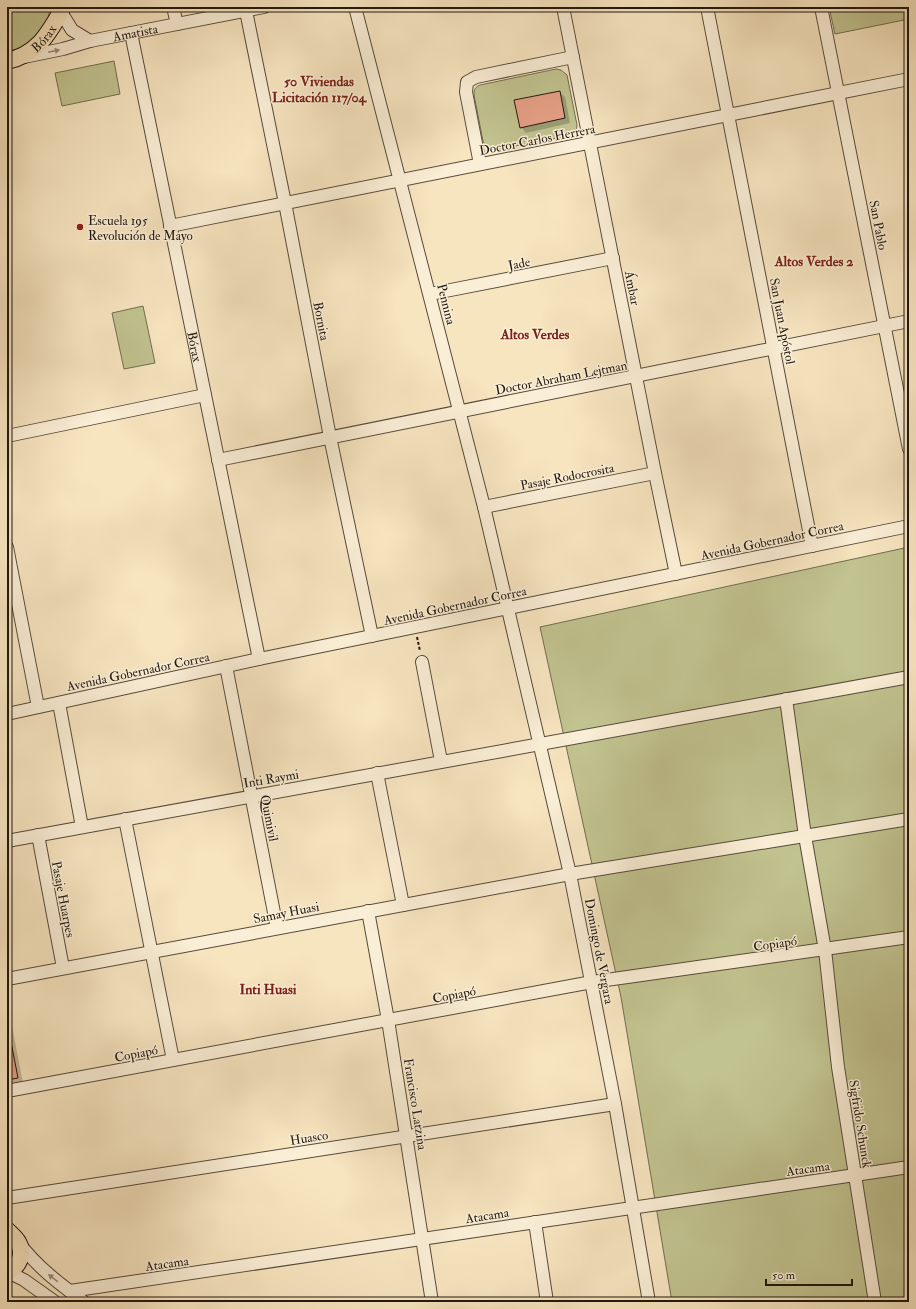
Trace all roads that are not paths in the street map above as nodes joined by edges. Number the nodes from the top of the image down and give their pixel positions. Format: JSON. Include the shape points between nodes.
{"nodes":[{"id":1,"x":173,"y":7,"type":"edge"},
{"id":2,"x":264,"y":7,"type":"edge"},
{"id":3,"x":356,"y":7,"type":"edge"},
{"id":4,"x":563,"y":7,"type":"edge"},
{"id":5,"x":708,"y":7,"type":"edge"},
{"id":6,"x":821,"y":7,"type":"edge"},
{"id":7,"x":60,"y":10,"type":"edge"},
{"id":8,"x":246,"y":10,"type":"junction"},
{"id":9,"x":177,"y":24,"type":"junction"},
{"id":10,"x":130,"y":33,"type":"junction"},
{"id":11,"x":90,"y":41,"type":"junction"},
{"id":12,"x":573,"y":57,"type":"junction"},
{"id":13,"x":13,"y":60,"type":"edge"},
{"id":14,"x":909,"y":79,"type":"edge"},
{"id":15,"x":838,"y":93,"type":"junction"},
{"id":16,"x":728,"y":115,"type":"junction"},
{"id":17,"x":590,"y":142,"type":"junction"},
{"id":18,"x":480,"y":164,"type":"junction"},
{"id":19,"x":400,"y":180,"type":"junction"},
{"id":20,"x":285,"y":203,"type":"junction"},
{"id":21,"x":170,"y":226,"type":"junction"},
{"id":22,"x":613,"y":258,"type":"junction"},
{"id":23,"x":430,"y":294,"type":"junction"},
{"id":24,"x":909,"y":321,"type":"edge"},
{"id":25,"x":884,"y":326,"type":"junction"},
{"id":26,"x":775,"y":348,"type":"junction"},
{"id":27,"x":635,"y":376,"type":"junction"},
{"id":28,"x":205,"y":395,"type":"junction"},
{"id":29,"x":460,"y":412,"type":"junction"},
{"id":30,"x":7,"y":436,"type":"edge"},
{"id":31,"x":330,"y":437,"type":"junction"},
{"id":32,"x":909,"y":449,"type":"edge"},
{"id":33,"x":218,"y":460,"type":"junction"},
{"id":34,"x":655,"y":473,"type":"junction"},
{"id":35,"x":484,"y":507,"type":"junction"},
{"id":36,"x":909,"y":526,"type":"edge"},
{"id":37,"x":812,"y":546,"type":"junction"},
{"id":38,"x":7,"y":547,"type":"edge"},
{"id":39,"x":676,"y":574,"type":"junction"},
{"id":40,"x":508,"y":608,"type":"junction"},
{"id":41,"x":372,"y":636,"type":"junction"},
{"id":42,"x":259,"y":659,"type":"junction"},
{"id":43,"x":422,"y":662,"type":"road end"},
{"id":44,"x":226,"y":666,"type":"junction"},
{"id":45,"x":909,"y":677,"type":"edge"},
{"id":46,"x":786,"y":699,"type":"junction"},
{"id":47,"x":58,"y":703,"type":"junction"},
{"id":48,"x":38,"y":707,"type":"junction"},
{"id":49,"x":7,"y":714,"type":"edge"},
{"id":50,"x":539,"y":743,"type":"junction"},
{"id":51,"x":441,"y":761,"type":"junction"},
{"id":52,"x":378,"y":773,"type":"junction"},
{"id":53,"x":252,"y":796,"type":"junction"},
{"id":54,"x":125,"y":819,"type":"junction"},
{"id":55,"x":909,"y":819,"type":"edge"},
{"id":56,"x":82,"y":827,"type":"junction"},
{"id":57,"x":38,"y":835,"type":"junction"},
{"id":58,"x":805,"y":836,"type":"junction"},
{"id":59,"x":7,"y":841,"type":"edge"},
{"id":60,"x":570,"y":874,"type":"junction"},
{"id":61,"x":403,"y":905,"type":"junction"},
{"id":62,"x":368,"y":911,"type":"junction"},
{"id":63,"x":277,"y":928,"type":"junction"},
{"id":64,"x":909,"y":937,"type":"edge"},
{"id":65,"x":825,"y":950,"type":"junction"},
{"id":66,"x":152,"y":952,"type":"junction"},
{"id":67,"x":63,"y":968,"type":"junction"},
{"id":68,"x":7,"y":979,"type":"edge"},
{"id":69,"x":592,"y":982,"type":"junction"},
{"id":70,"x":388,"y":1020,"type":"junction"},
{"id":71,"x":173,"y":1060,"type":"junction"},
{"id":72,"x":7,"y":1091,"type":"edge"},
{"id":73,"x":615,"y":1104,"type":"junction"},
{"id":74,"x":407,"y":1137,"type":"junction"},
{"id":75,"x":909,"y":1167,"type":"edge"},
{"id":76,"x":855,"y":1175,"type":"junction"},
{"id":77,"x":7,"y":1198,"type":"edge"},
{"id":78,"x":633,"y":1208,"type":"junction"},
{"id":79,"x":535,"y":1222,"type":"junction"},
{"id":80,"x":7,"y":1230,"type":"edge"},
{"id":81,"x":423,"y":1239,"type":"junction"},
{"id":82,"x":18,"y":1242,"type":"junction"},
{"id":83,"x":8,"y":1272,"type":"edge"},
{"id":84,"x":70,"y":1292,"type":"junction"},
{"id":85,"x":55,"y":1302,"type":"edge"},
{"id":86,"x":84,"y":1302,"type":"edge"},
{"id":87,"x":432,"y":1302,"type":"edge"},
{"id":88,"x":547,"y":1302,"type":"edge"},
{"id":89,"x":649,"y":1302,"type":"edge"},
{"id":90,"x":875,"y":1302,"type":"edge"}],
"edges":[{"from":1,"to":9,"type":"street"},
{"from":2,"to":8,"type":"street","name":"Amatista"},
{"from":3,"to":19,"type":"street","name":"Pennina"},
{"from":4,"to":12,"type":"street","name":"Ámbar"},
{"from":5,"to":16,"type":"street","name":"San Juan Apóstol"},
{"from":6,"to":15,"type":"street","name":"San Pablo"},
{"from":7,"to":11,"type":"street","name":"Bórax","via":[[72,30]]},
{"from":7,"to":13,"type":"main road","name":"Bórax","via":[[40,44]]},
{"from":8,"to":9,"type":"street","name":"Amatista"},
{"from":8,"to":20,"type":"street","name":"Bornita"},
{"from":9,"to":10,"type":"street","name":"Amatista"},
{"from":10,"to":11,"type":"street","name":"Amatista"},
{"from":10,"to":21,"type":"street","name":"Bórax"},
{"from":13,"to":11,"type":"street","name":"Amatista","one_way":true},
{"from":12,"to":17,"type":"street","name":"Ámbar"},
{"from":12,"to":18,"type":"street","via":[[476,77],[467,82],[466,92]]},
{"from":14,"to":15,"type":"street","name":"Doctor Carlos Herrera"},
{"from":15,"to":16,"type":"street","name":"Doctor Carlos Herrera"},
{"from":15,"to":25,"type":"street","name":"San Pablo"},
{"from":16,"to":17,"type":"street","name":"Doctor Carlos Herrera"},
{"from":16,"to":26,"type":"street","name":"San Juan Apóstol"},
{"from":17,"to":18,"type":"street","name":"Doctor Carlos Herrera"},
{"from":17,"to":22,"type":"street","name":"Ámbar"},
{"from":18,"to":19,"type":"street","name":"Doctor Carlos Herrera"},
{"from":19,"to":20,"type":"street","name":"Doctor Carlos Herrera"},
{"from":19,"to":23,"type":"street","name":"Pennina"},
{"from":20,"to":21,"type":"street","name":"Doctor Carlos Herrera"},
{"from":20,"to":31,"type":"street","name":"Bornita"},
{"from":21,"to":28,"type":"street","name":"Bórax"},
{"from":22,"to":23,"type":"street","name":"Jade"},
{"from":22,"to":27,"type":"street","name":"Ámbar"},
{"from":23,"to":29,"type":"street","name":"Pennina"},
{"from":24,"to":25,"type":"street","name":"Doctor Abraham Lejtman"},
{"from":25,"to":26,"type":"street","name":"Doctor Abraham Lejtman"},
{"from":25,"to":32,"type":"street","name":"San Pablo"},
{"from":26,"to":27,"type":"street","name":"Doctor Abraham Lejtman"},
{"from":26,"to":37,"type":"street","name":"San Juan Apóstol"},
{"from":27,"to":29,"type":"street","name":"Doctor Abraham Lejtman"},
{"from":27,"to":34,"type":"street","name":"Ámbar"},
{"from":28,"to":30,"type":"street"},
{"from":28,"to":33,"type":"street","name":"Bórax"},
{"from":29,"to":31,"type":"street","name":"Doctor Abraham Lejtman"},
{"from":29,"to":35,"type":"street","name":"Pennina"},
{"from":31,"to":33,"type":"street","name":"Doctor Abraham Lejtman"},
{"from":31,"to":41,"type":"street","name":"Bornita"},
{"from":33,"to":42,"type":"street","name":"Bórax"},
{"from":34,"to":35,"type":"street","name":"Pasaje Rodocrosita"},
{"from":34,"to":39,"type":"street","name":"Ámbar"},
{"from":35,"to":40,"type":"street","name":"Pennina"},
{"from":36,"to":37,"type":"street","name":"Avenida Gobernador Correa"},
{"from":37,"to":39,"type":"street","name":"Avenida Gobernador Correa"},
{"from":38,"to":48,"type":"street"},
{"from":39,"to":40,"type":"street","name":"Avenida Gobernador Correa"},
{"from":40,"to":41,"type":"street","name":"Avenida Gobernador Correa"},
{"from":40,"to":50,"type":"street","name":"Domingo de Vergara"},
{"from":41,"to":42,"type":"street","name":"Avenida Gobernador Correa"},
{"from":42,"to":44,"type":"street","name":"Avenida Gobernador Correa"},
{"from":43,"to":51,"type":"street"},
{"from":44,"to":47,"type":"street","name":"Avenida Gobernador Correa"},
{"from":44,"to":53,"type":"street","name":"Quimivil"},
{"from":45,"to":46,"type":"street","name":"Inti Raymi"},
{"from":46,"to":50,"type":"street","name":"Inti Raymi"},
{"from":46,"to":58,"type":"street","name":"Sigfrido Schunck"},
{"from":47,"to":48,"type":"street","name":"Avenida Gobernador Correa"},
{"from":47,"to":56,"type":"street"},
{"from":48,"to":49,"type":"street","name":"Avenida Gobernador Correa"},
{"from":50,"to":51,"type":"street","name":"Inti Raymi"},
{"from":50,"to":60,"type":"street","name":"Domingo de Vergara"},
{"from":51,"to":52,"type":"street","name":"Inti Raymi"},
{"from":52,"to":53,"type":"street","name":"Inti Raymi"},
{"from":52,"to":61,"type":"street"},
{"from":53,"to":54,"type":"street","name":"Inti Raymi"},
{"from":53,"to":63,"type":"street","name":"Quimivil"},
{"from":54,"to":56,"type":"street","name":"Inti Raymi"},
{"from":54,"to":66,"type":"street"},
{"from":55,"to":58,"type":"street","name":"Samay Huasi"},
{"from":56,"to":57,"type":"street","name":"Inti Raymi"},
{"from":57,"to":59,"type":"street","name":"Inti Raymi"},
{"from":57,"to":67,"type":"street","name":"Pasaje Huarpes"},
{"from":58,"to":60,"type":"street","name":"Samay Huasi"},
{"from":58,"to":65,"type":"street","name":"Sigfrido Schunck"},
{"from":60,"to":61,"type":"street","name":"Samay Huasi"},
{"from":60,"to":69,"type":"street","name":"Domingo de Vergara"},
{"from":61,"to":62,"type":"street","name":"Samay Huasi"},
{"from":62,"to":63,"type":"street","name":"Samay Huasi"},
{"from":62,"to":70,"type":"street","name":"Francisco Latzina"},
{"from":63,"to":66,"type":"street","name":"Samay Huasi"},
{"from":64,"to":65,"type":"street","name":"Copiapó"},
{"from":65,"to":69,"type":"street","name":"Copiapó"},
{"from":65,"to":76,"type":"street","name":"Sigfrido Schunck","via":[[838,1067]]},
{"from":66,"to":67,"type":"street","name":"Samay Huasi"},
{"from":66,"to":71,"type":"street"},
{"from":67,"to":68,"type":"street","name":"Samay Huasi"},
{"from":69,"to":70,"type":"street","name":"Copiapó"},
{"from":69,"to":73,"type":"street","name":"Domingo de Vergara"},
{"from":70,"to":71,"type":"street","name":"Copiapó"},
{"from":70,"to":74,"type":"street","name":"Francisco Latzina"},
{"from":71,"to":72,"type":"street","name":"Copiapó"},
{"from":73,"to":74,"type":"street","name":"Huasco"},
{"from":73,"to":78,"type":"street","name":"Domingo de Vergara"},
{"from":74,"to":77,"type":"street","name":"Huasco"},
{"from":74,"to":81,"type":"street","name":"Francisco Latzina"},
{"from":75,"to":76,"type":"street","name":"Atacama"},
{"from":76,"to":78,"type":"street","name":"Atacama"},
{"from":76,"to":90,"type":"street","name":"Sigfrido Schunck"},
{"from":78,"to":79,"type":"street","name":"Atacama"},
{"from":78,"to":89,"type":"street","name":"Domingo de Vergara"},
{"from":79,"to":81,"type":"street","name":"Atacama"},
{"from":79,"to":88,"type":"street"},
{"from":80,"to":82,"type":"main road"},
{"from":81,"to":84,"type":"street","name":"Atacama"},
{"from":81,"to":87,"type":"street","name":"Francisco Latzina"},
{"from":82,"to":83,"type":"main road","via":[[20,1260]]},
{"from":84,"to":82,"type":"street","one_way":true,"via":[[37,1265]]},
{"from":83,"to":85,"type":"street"},
{"from":84,"to":86,"type":"street"}]}
